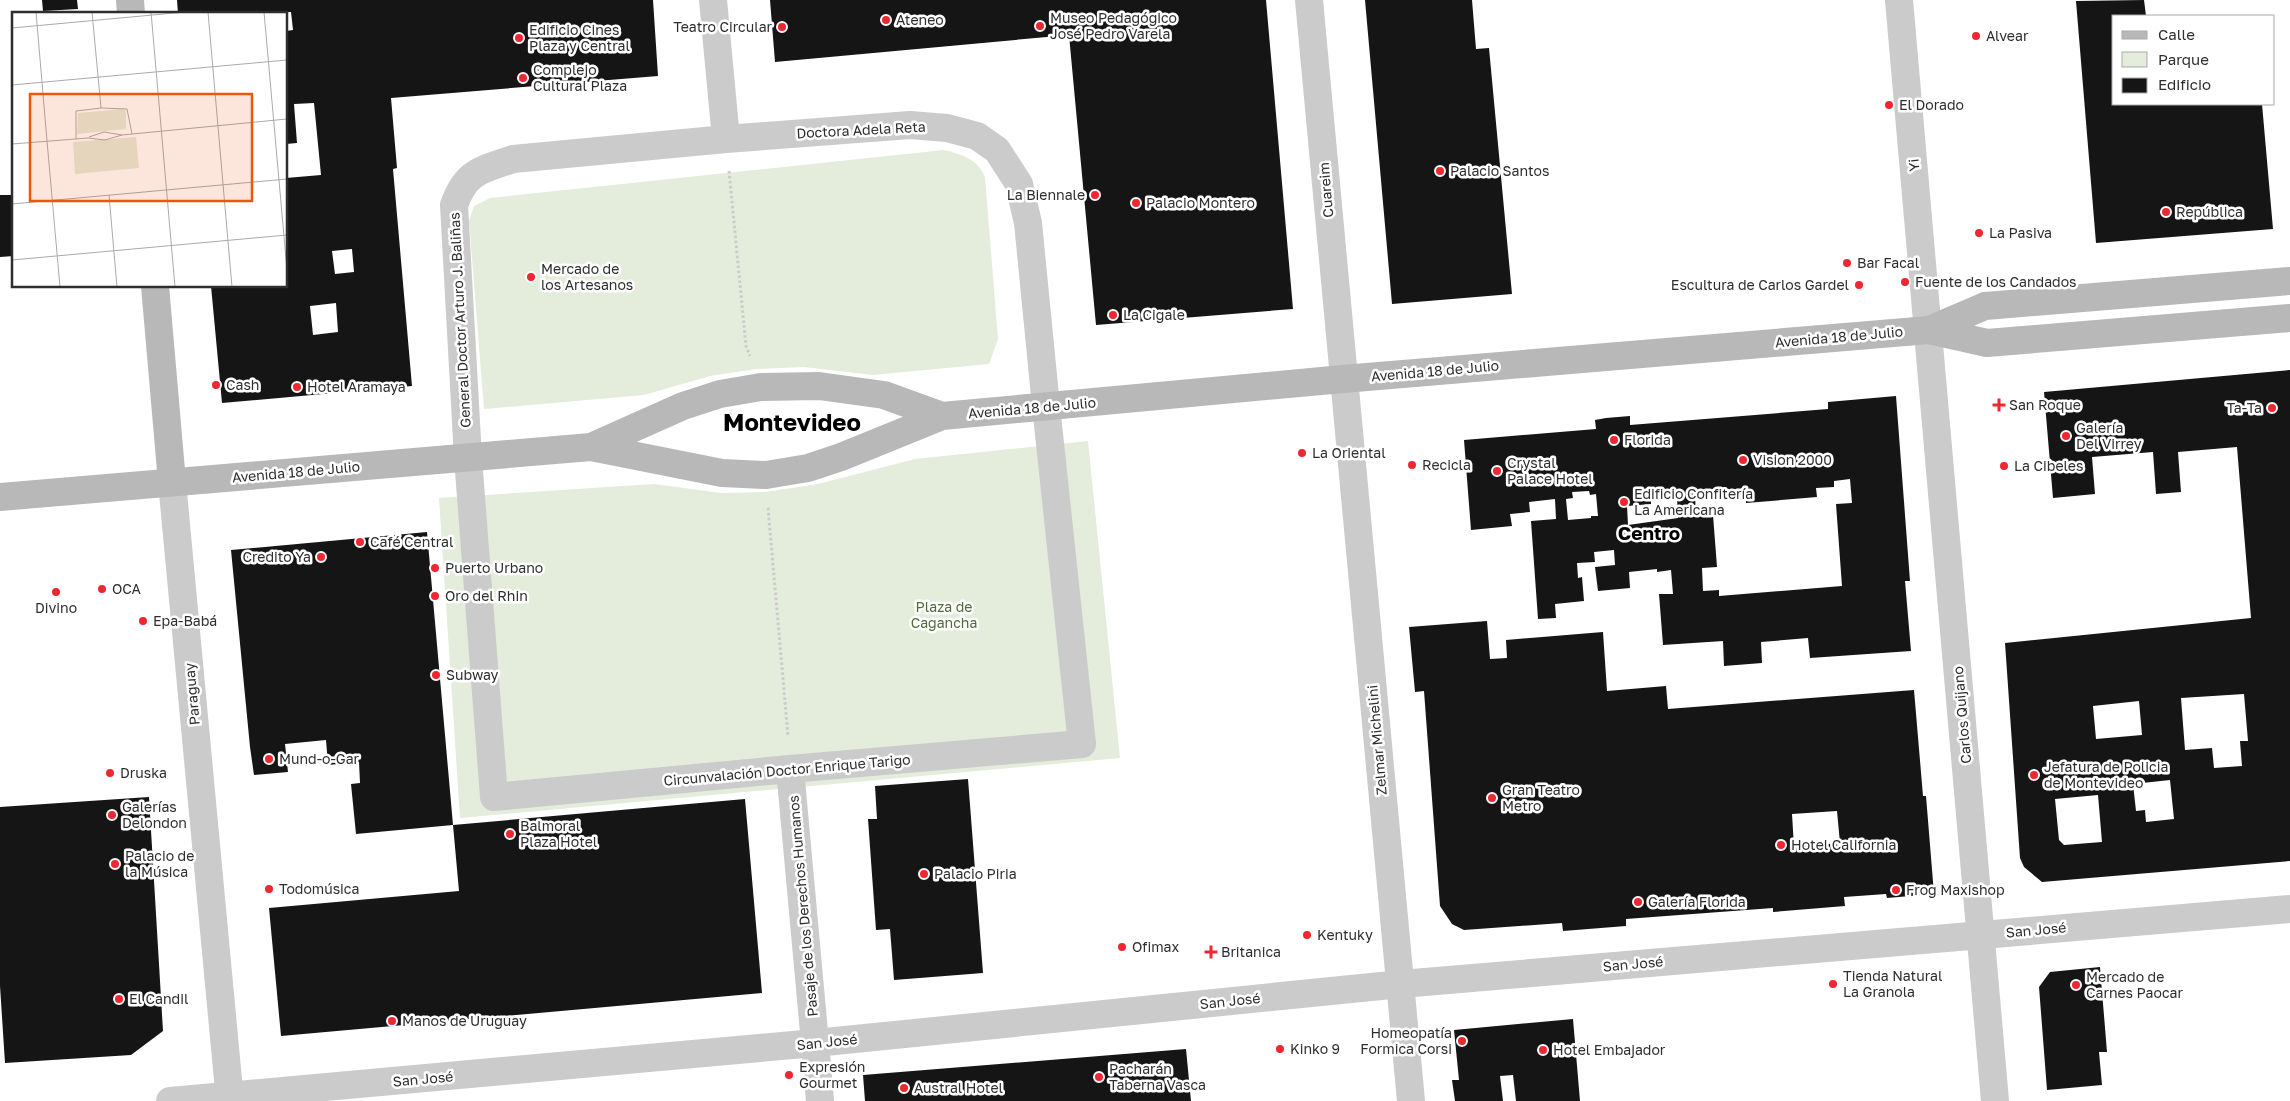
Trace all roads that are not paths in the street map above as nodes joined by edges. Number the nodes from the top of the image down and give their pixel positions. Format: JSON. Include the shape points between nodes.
{"nodes":[{"id":1,"x":713,"y":0,"type":"edge"},
{"id":2,"x":1309,"y":0,"type":"edge"},
{"id":3,"x":1899,"y":0,"type":"edge"},
{"id":4,"x":726,"y":139,"type":"junction"},
{"id":5,"x":2290,"y":280,"type":"edge"},
{"id":6,"x":155,"y":288,"type":"edge"},
{"id":7,"x":2290,"y":318,"type":"edge"},
{"id":8,"x":1929,"y":330,"type":"junction"},
{"id":9,"x":1343,"y":379,"type":"junction"},
{"id":10,"x":1046,"y":406,"type":"junction"},
{"id":11,"x":942,"y":416,"type":"junction"},
{"id":12,"x":592,"y":447,"type":"junction"},
{"id":13,"x":468,"y":458,"type":"junction"},
{"id":14,"x":172,"y":482,"type":"junction"},
{"id":15,"x":0,"y":498,"type":"edge"},
{"id":16,"x":790,"y":768,"type":"junction"},
{"id":17,"x":2290,"y":908,"type":"edge"},
{"id":18,"x":1981,"y":934,"type":"junction"},
{"id":19,"x":1401,"y":984,"type":"junction"},
{"id":20,"x":815,"y":1043,"type":"junction"},
{"id":21,"x":230,"y":1099,"type":"edge"},
{"id":22,"x":170,"y":1101,"type":"edge"},
{"id":23,"x":820,"y":1101,"type":"edge"},
{"id":24,"x":1411,"y":1101,"type":"edge"},
{"id":25,"x":1995,"y":1101,"type":"edge"}],
"edges":[{"from":1,"to":4,"type":"street"},
{"from":2,"to":9,"type":"street","name":"Cuareim"},
{"from":3,"to":8,"type":"street","name":"Yi"},
{"from":4,"to":10,"type":"street","name":"Doctora Adela Reta","via":[[910,125],[947,128],[977,136],[997,150],[1019,184],[1028,223]]},
{"from":4,"to":13,"type":"street","name":"General Doctor Arturo J. Baliñas","via":[[513,159],[468,177],[459,189],[454,205]]},
{"from":5,"to":8,"type":"main road","name":"Avenida 18 de Julio","via":[[1985,306]]},
{"from":6,"to":14,"type":"main road","name":"Paraguay"},
{"from":7,"to":8,"type":"main road","name":"Avenida 18 de Julio","via":[[1987,343]]},
{"from":8,"to":9,"type":"main road","name":"Avenida 18 de Julio"},
{"from":8,"to":18,"type":"street","name":"Carlos Quijano"},
{"from":9,"to":10,"type":"main road","name":"Avenida 18 de Julio"},
{"from":9,"to":19,"type":"street","name":"Zelmar Michelini"},
{"from":10,"to":11,"type":"main road","name":"Avenida 18 de Julio"},
{"from":10,"to":16,"type":"street","name":"Circunvalación Doctor Enrique Tarigo","via":[[1082,744]]},
{"from":11,"to":12,"type":"main road","name":"Avenida 18 de Julio","via":[[841,457],[808,468],[766,475],[722,473]]},
{"from":11,"to":12,"type":"main road","name":"Avenida 18 de Julio","via":[[884,395],[819,386],[761,387],[720,394],[683,406]]},
{"from":12,"to":13,"type":"main road","name":"Avenida 18 de Julio"},
{"from":13,"to":14,"type":"main road","name":"Avenida 18 de Julio"},
{"from":13,"to":16,"type":"street","name":"Circunvalación Doctor Enrique Tarigo","via":[[494,797]]},
{"from":14,"to":15,"type":"main road","name":"Avenida 18 de Julio"},
{"from":14,"to":21,"type":"street","name":"Paraguay"},
{"from":16,"to":20,"type":"street","name":"Pasaje de los Derechos Humanos"},
{"from":17,"to":18,"type":"street","name":"San José"},
{"from":18,"to":19,"type":"street","name":"San José"},
{"from":18,"to":25,"type":"street","name":"Carlos Quijano"},
{"from":19,"to":20,"type":"street","name":"San José"},
{"from":19,"to":24,"type":"street","name":"Zelmar Michelini"},
{"from":20,"to":21,"type":"street","name":"San José"},
{"from":20,"to":23,"type":"street","name":"Pasaje de los Derechos Humanos"},
{"from":21,"to":22,"type":"street","name":"San José"}]}
